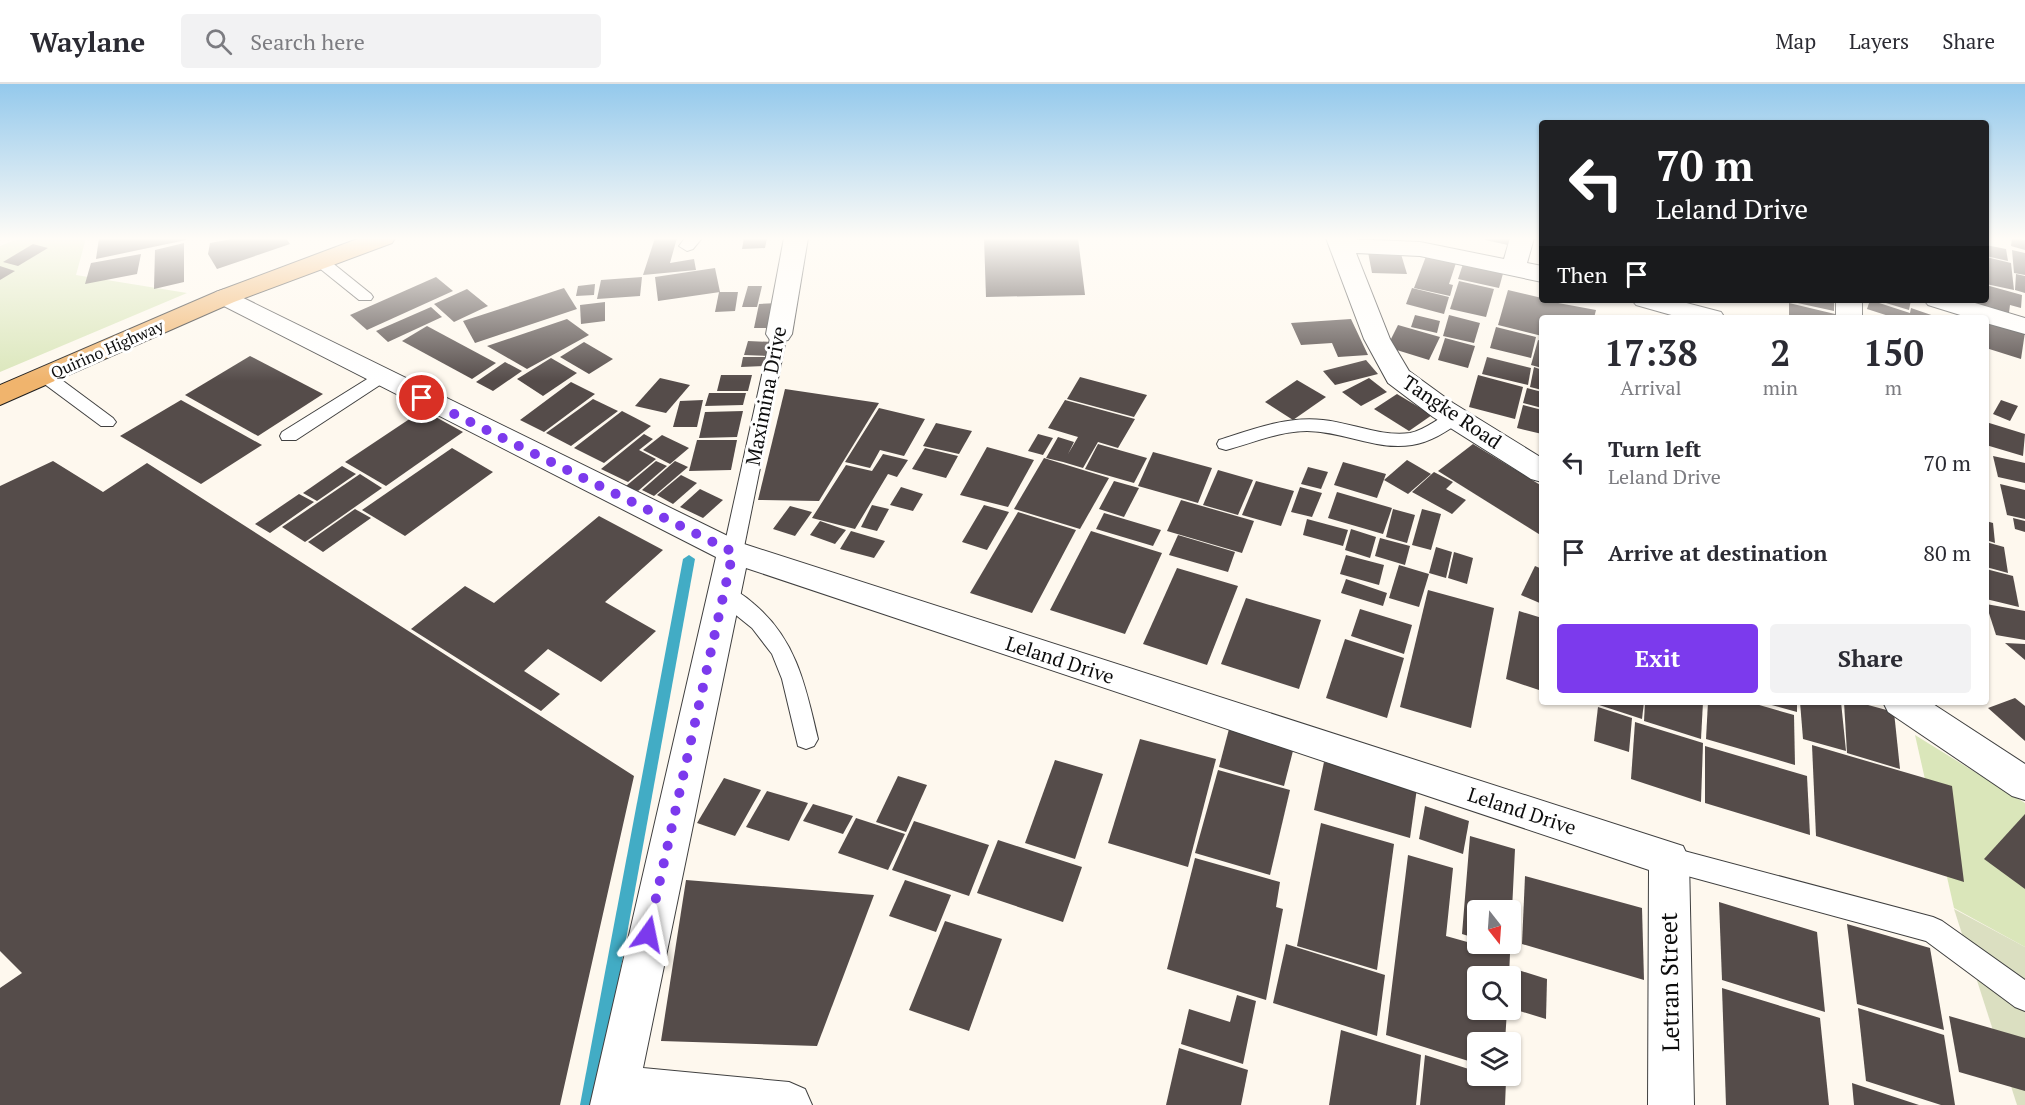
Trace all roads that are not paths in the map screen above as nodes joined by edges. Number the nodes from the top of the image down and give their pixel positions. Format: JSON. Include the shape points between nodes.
{"nodes":[{"id":1,"x":254,"y":286,"type":"edge"},
{"id":2,"x":351,"y":286,"type":"edge"},
{"id":3,"x":788,"y":286,"type":"edge"},
{"id":4,"x":1357,"y":286,"type":"edge"},
{"id":5,"x":225,"y":297,"type":"junction"},
{"id":6,"x":365,"y":297,"type":"dead end"},
{"id":7,"x":1657,"y":303,"type":"edge"},
{"id":8,"x":1965,"y":304,"type":"edge"},
{"id":9,"x":1701,"y":315,"type":"edge"},
{"id":10,"x":2025,"y":326,"type":"edge"},
{"id":11,"x":779,"y":334,"type":"joint"},
{"id":12,"x":45,"y":376,"type":"junction"},
{"id":13,"x":380,"y":377,"type":"junction"},
{"id":14,"x":0,"y":396,"type":"edge"},
{"id":15,"x":1456,"y":417,"type":"junction"},
{"id":16,"x":107,"y":423,"type":"dead end"},
{"id":17,"x":289,"y":436,"type":"dead end"},
{"id":18,"x":1226,"y":444,"type":"dead end"},
{"id":19,"x":1539,"y":470,"type":"edge"},
{"id":20,"x":733,"y":552,"type":"junction"},
{"id":21,"x":723,"y":593,"type":"junction"},
{"id":22,"x":1906,"y":705,"type":"edge"},
{"id":23,"x":806,"y":739,"type":"dead end"},
{"id":24,"x":2025,"y":784,"type":"edge"},
{"id":25,"x":1669,"y":859,"type":"junction"},
{"id":26,"x":2025,"y":998,"type":"edge"},
{"id":27,"x":614,"y":1097,"type":"edge"},
{"id":28,"x":789,"y":1105,"type":"edge"},
{"id":29,"x":1671,"y":1105,"type":"edge"}],
"edges":[{"from":1,"to":5,"type":"main road","name":"Quirino Highway"},
{"from":2,"to":6,"type":"lane"},
{"from":3,"to":11,"type":"street","name":"Maximina Drive"},
{"from":4,"to":15,"type":"street","name":"Tangke Road","via":[[1377,339],[1398,377]]},
{"from":5,"to":12,"type":"main road","name":"Quirino Highway"},
{"from":5,"to":13,"type":"street","name":"Leland Drive"},
{"from":7,"to":9,"type":"street"},
{"from":8,"to":10,"type":"street"},
{"from":11,"to":20,"type":"lane","name":"Maximina Drive"},
{"from":12,"to":14,"type":"main road","name":"Quirino Highway"},
{"from":12,"to":16,"type":"lane"},
{"from":13,"to":17,"type":"lane"},
{"from":13,"to":20,"type":"street","name":"Leland Drive"},
{"from":15,"to":18,"type":"lane","via":[[1412,439],[1308,424],[1278,428]]},
{"from":15,"to":19,"type":"street","name":"Tangke Road"},
{"from":20,"to":21,"type":"street"},
{"from":20,"to":25,"type":"street","name":"Leland Drive"},
{"from":21,"to":23,"type":"lane","via":[[744,606],[768,632],[787,662]]},
{"from":21,"to":27,"type":"street"},
{"from":22,"to":24,"type":"street"},
{"from":25,"to":26,"type":"lane","name":"Leland Drive","via":[[1933,930]]},
{"from":25,"to":29,"type":"street","name":"Letran Street"},
{"from":27,"to":28,"type":"street"}]}
